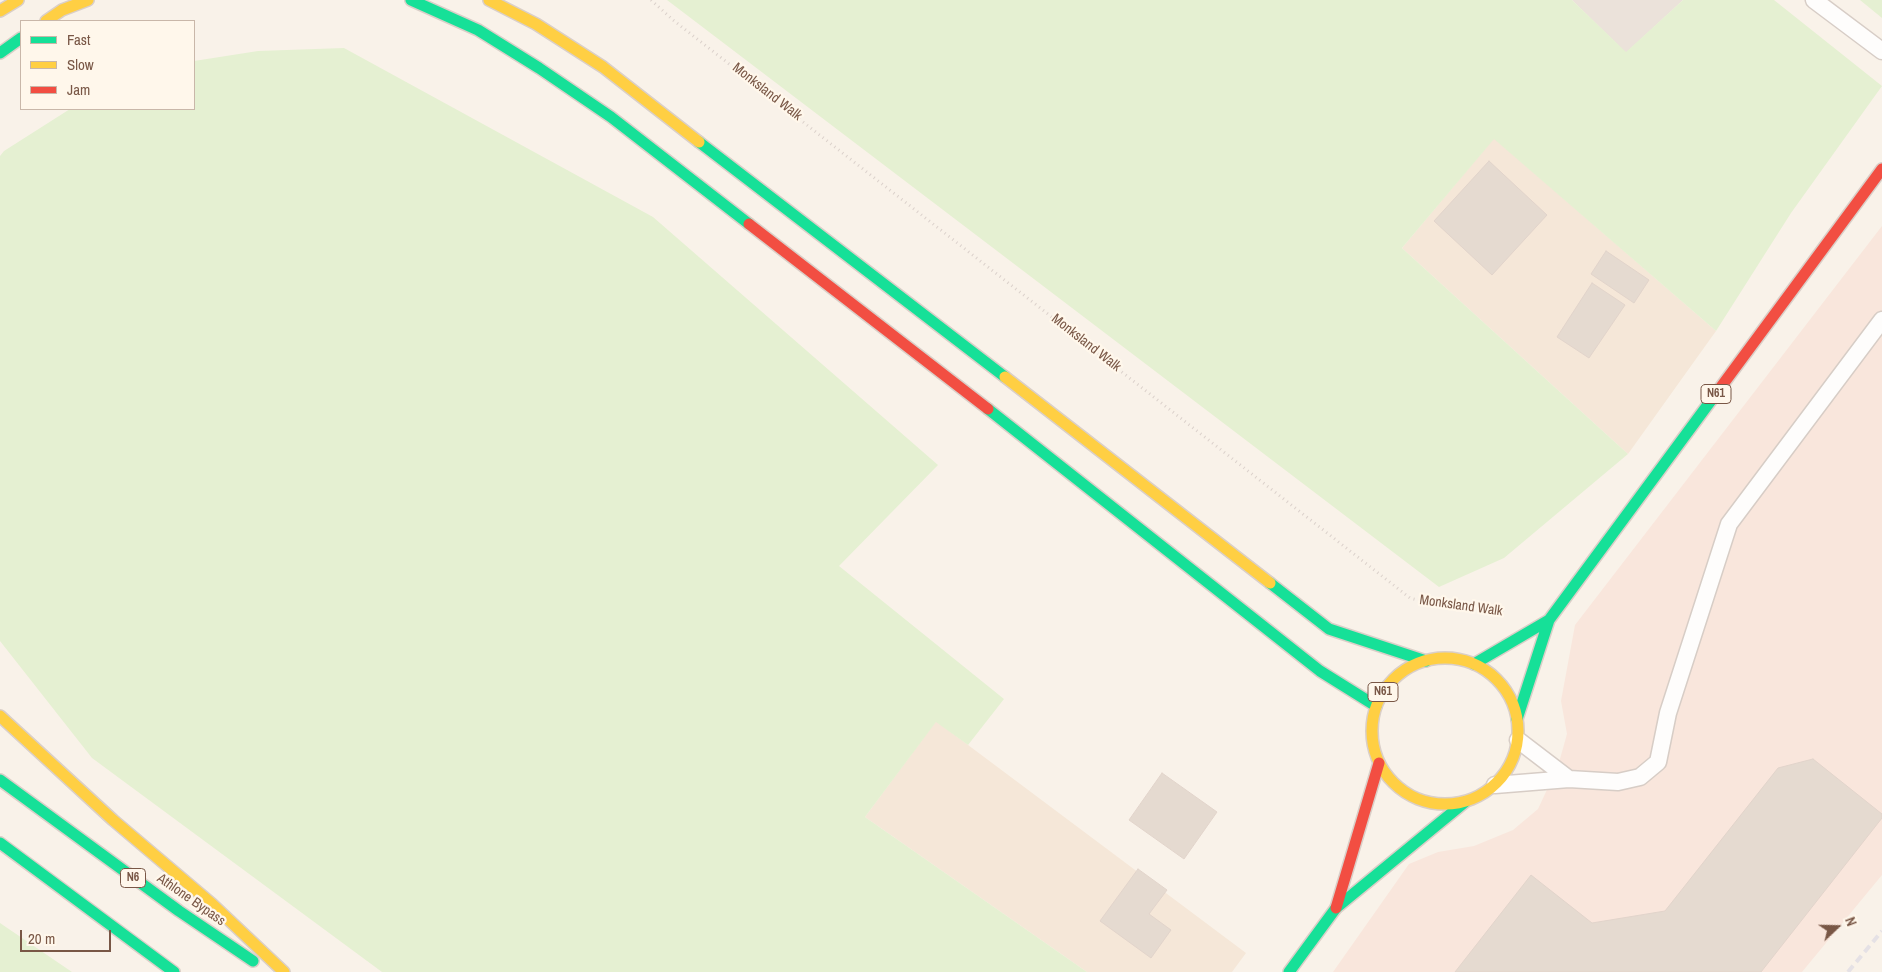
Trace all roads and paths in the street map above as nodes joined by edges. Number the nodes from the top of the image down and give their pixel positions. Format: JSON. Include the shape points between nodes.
{"nodes":[{"id":1,"x":18,"y":0,"type":"edge"},
{"id":2,"x":88,"y":0,"type":"edge"},
{"id":3,"x":411,"y":0,"type":"edge"},
{"id":4,"x":489,"y":0,"type":"edge"},
{"id":5,"x":650,"y":0,"type":"edge"},
{"id":6,"x":1814,"y":0,"type":"edge"},
{"id":7,"x":0,"y":11,"type":"edge"},
{"id":8,"x":47,"y":20,"type":"edge"},
{"id":9,"x":20,"y":39,"type":"edge"},
{"id":10,"x":1882,"y":51,"type":"edge"},
{"id":11,"x":0,"y":53,"type":"edge"},
{"id":12,"x":1882,"y":169,"type":"edge"},
{"id":13,"x":1882,"y":320,"type":"edge"},
{"id":14,"x":1511,"y":614,"type":"dead end"},
{"id":15,"x":1549,"y":620,"type":"junction"},
{"id":16,"x":1426,"y":661,"type":"junction"},
{"id":17,"x":1474,"y":664,"type":"junction"},
{"id":18,"x":1376,"y":706,"type":"junction"},
{"id":19,"x":0,"y":716,"type":"edge"},
{"id":20,"x":1517,"y":719,"type":"junction"},
{"id":21,"x":1518,"y":740,"type":"junction"},
{"id":22,"x":1379,"y":763,"type":"junction"},
{"id":23,"x":1569,"y":779,"type":"junction"},
{"id":24,"x":0,"y":780,"type":"edge"},
{"id":25,"x":1495,"y":784,"type":"junction"},
{"id":26,"x":1465,"y":802,"type":"junction"},
{"id":27,"x":0,"y":843,"type":"edge"},
{"id":28,"x":1336,"y":908,"type":"junction"},
{"id":29,"x":174,"y":972,"type":"edge"},
{"id":30,"x":269,"y":972,"type":"edge"},
{"id":31,"x":284,"y":972,"type":"edge"},
{"id":32,"x":1289,"y":972,"type":"edge"}],
"edges":[{"from":1,"to":7,"type":"main road"},
{"from":2,"to":8,"type":"main road","via":[[62,10]]},
{"from":3,"to":18,"type":"main road","via":[[478,30],[611,117],[1320,671]]},
{"from":4,"to":16,"type":"main road","via":[[536,24],[603,67],[1329,629]]},
{"from":5,"to":14,"type":"path","name":"Monksland Walk","via":[[1410,598],[1440,606],[1463,606]]},
{"from":6,"to":10,"type":"lane"},
{"from":9,"to":11,"type":"main road"},
{"from":12,"to":15,"type":"main road","number":"N61"},
{"from":13,"to":23,"type":"lane","via":[[1729,524],[1668,713],[1658,762],[1640,777],[1618,782]]},
{"from":15,"to":17,"type":"main road","number":"N61"},
{"from":15,"to":20,"type":"main road","number":"N61"},
{"from":16,"to":17,"type":"main road","number":"N61","via":[[1450,658]]},
{"from":16,"to":18,"type":"main road","number":"N61","via":[[1395,677]]},
{"from":17,"to":20,"type":"main road","number":"N61","via":[[1494,677],[1509,696]]},
{"from":18,"to":22,"type":"main road","number":"N61","via":[[1373,744]]},
{"from":19,"to":31,"type":"main road"},
{"from":20,"to":21,"type":"main road","number":"N61"},
{"from":21,"to":23,"type":"lane"},
{"from":21,"to":25,"type":"main road","number":"N61","via":[[1506,772]]},
{"from":22,"to":26,"type":"main road","number":"N61","via":[[1390,780],[1424,802]]},
{"from":22,"to":28,"type":"main road","number":"N61"},
{"from":23,"to":25,"type":"lane"},
{"from":24,"to":30,"type":"main road","name":"Athlone Bypass","number":"N6","via":[[179,911]]},
{"from":25,"to":26,"type":"main road","number":"N61"},
{"from":26,"to":28,"type":"main road","number":"N61"},
{"from":27,"to":29,"type":"main road"},
{"from":28,"to":32,"type":"main road","number":"N61"}]}
